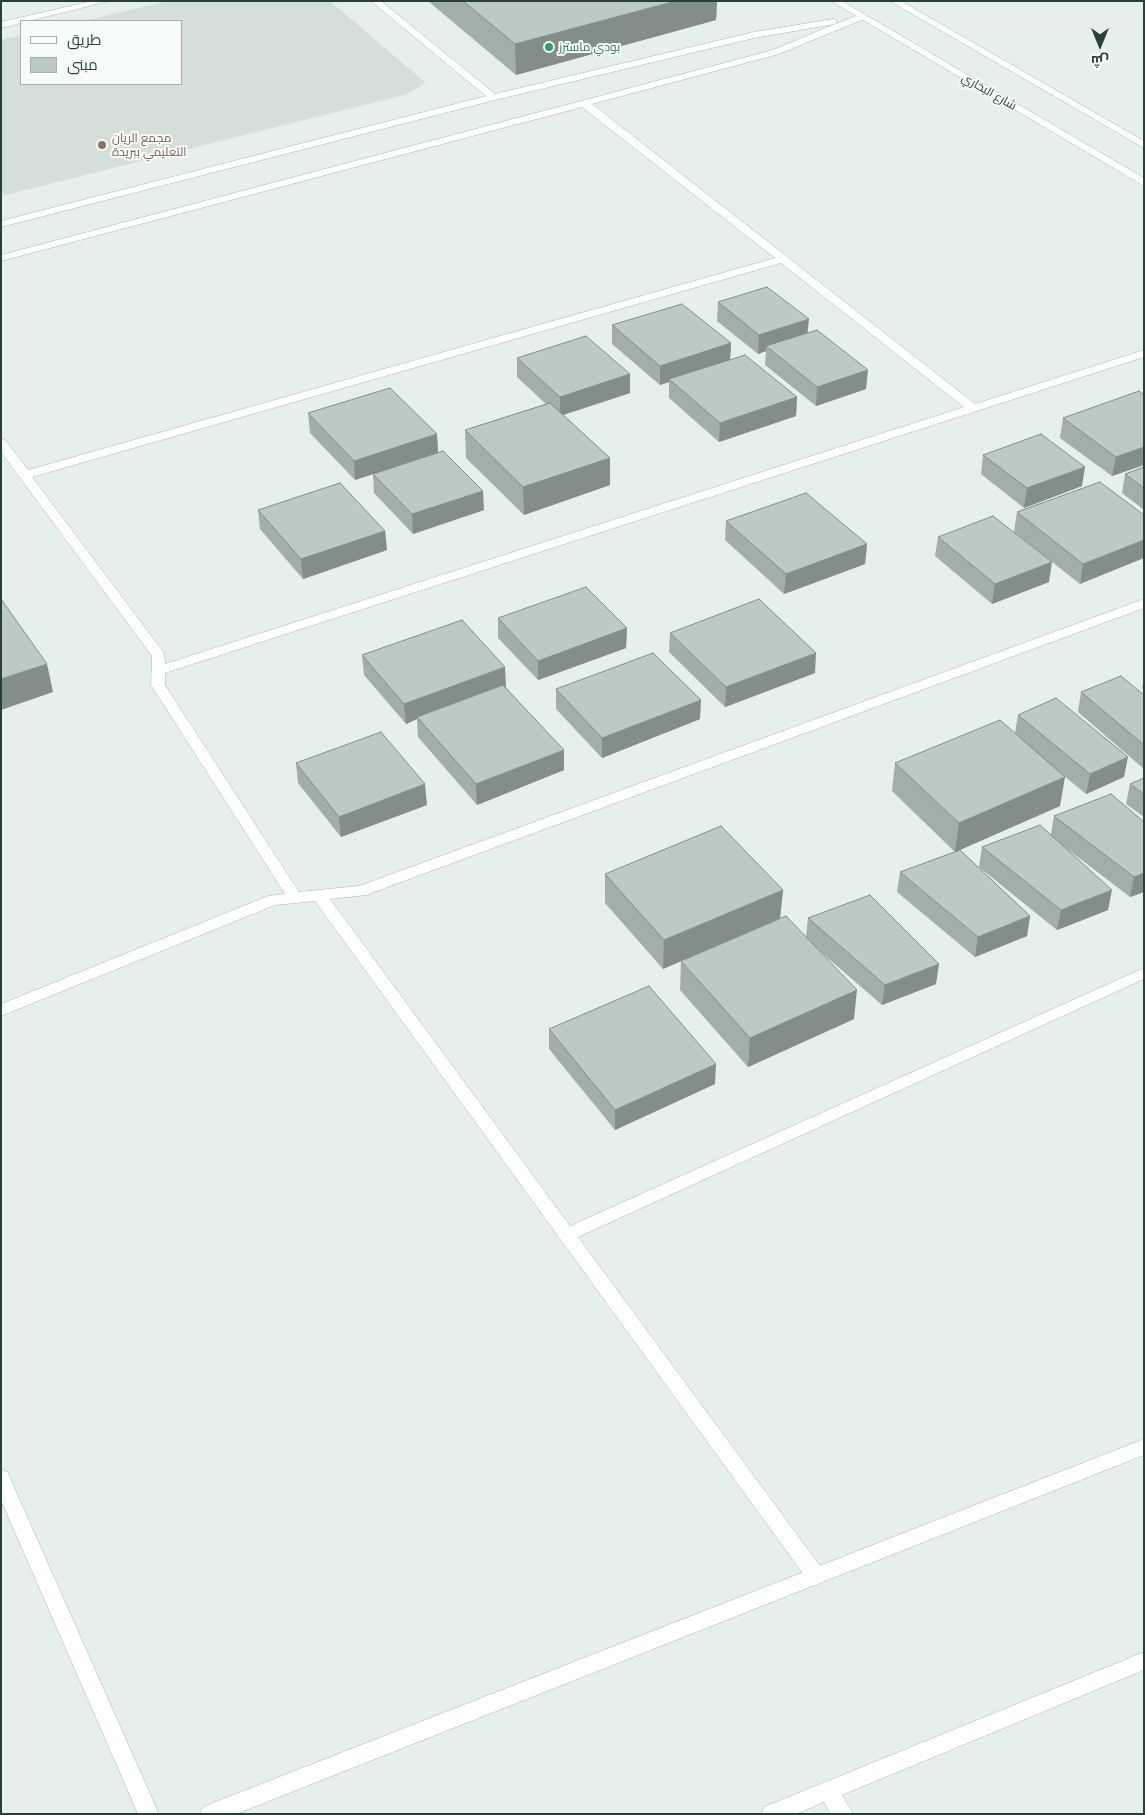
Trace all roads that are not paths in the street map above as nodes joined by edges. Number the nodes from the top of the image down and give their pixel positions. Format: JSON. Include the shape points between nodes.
{"nodes":[{"id":1,"x":105,"y":1,"type":"edge"},
{"id":2,"x":375,"y":1,"type":"edge"},
{"id":3,"x":834,"y":1,"type":"edge"},
{"id":4,"x":894,"y":1,"type":"edge"},
{"id":5,"x":861,"y":17,"type":"junction"},
{"id":6,"x":23,"y":20,"type":"edge"},
{"id":7,"x":20,"y":21,"type":"edge"},
{"id":8,"x":1,"y":25,"type":"edge"},
{"id":9,"x":494,"y":97,"type":"junction"},
{"id":10,"x":584,"y":103,"type":"junction"},
{"id":11,"x":1144,"y":145,"type":"edge"},
{"id":12,"x":1144,"y":183,"type":"edge"},
{"id":13,"x":1,"y":224,"type":"edge"},
{"id":14,"x":1,"y":258,"type":"edge"},
{"id":15,"x":783,"y":259,"type":"junction"},
{"id":16,"x":1144,"y":353,"type":"edge"},
{"id":17,"x":972,"y":408,"type":"junction"},
{"id":18,"x":1,"y":443,"type":"edge"},
{"id":19,"x":25,"y":475,"type":"junction"},
{"id":20,"x":1144,"y":603,"type":"edge"},
{"id":21,"x":158,"y":671,"type":"junction"},
{"id":22,"x":320,"y":895,"type":"junction"},
{"id":23,"x":295,"y":897,"type":"junction"},
{"id":24,"x":1144,"y":973,"type":"edge"},
{"id":25,"x":1,"y":1010,"type":"edge"},
{"id":26,"x":568,"y":1235,"type":"junction"},
{"id":27,"x":1144,"y":1447,"type":"edge"},
{"id":28,"x":1,"y":1478,"type":"edge"},
{"id":29,"x":816,"y":1576,"type":"junction"},
{"id":30,"x":1144,"y":1661,"type":"edge"},
{"id":31,"x":828,"y":1791,"type":"junction"},
{"id":32,"x":149,"y":1814,"type":"edge"},
{"id":33,"x":210,"y":1814,"type":"edge"},
{"id":34,"x":772,"y":1814,"type":"edge"},
{"id":35,"x":843,"y":1814,"type":"edge"}],
"edges":[{"from":1,"to":6,"type":"street"},
{"from":2,"to":9,"type":"street"},
{"from":3,"to":5,"type":"street","name":"شارع البخاري"},
{"from":4,"to":11,"type":"street"},
{"from":5,"to":9,"type":"street","via":[[754,35]]},
{"from":5,"to":10,"type":"street","via":[[776,52]]},
{"from":5,"to":12,"type":"street","name":"شارع البخاري"},
{"from":7,"to":8,"type":"street"},
{"from":9,"to":13,"type":"street"},
{"from":10,"to":14,"type":"street"},
{"from":10,"to":15,"type":"street"},
{"from":15,"to":17,"type":"street"},
{"from":15,"to":19,"type":"street"},
{"from":16,"to":17,"type":"street"},
{"from":17,"to":21,"type":"street"},
{"from":18,"to":19,"type":"street"},
{"from":19,"to":21,"type":"street","via":[[158,656]]},
{"from":20,"to":22,"type":"street","via":[[361,891]]},
{"from":21,"to":23,"type":"street","via":[[158,685]]},
{"from":22,"to":23,"type":"street"},
{"from":22,"to":26,"type":"street"},
{"from":23,"to":25,"type":"street","via":[[273,900]]},
{"from":24,"to":26,"type":"street"},
{"from":26,"to":29,"type":"street"},
{"from":27,"to":29,"type":"street"},
{"from":28,"to":32,"type":"street"},
{"from":29,"to":33,"type":"street"},
{"from":30,"to":31,"type":"street"},
{"from":31,"to":34,"type":"street"},
{"from":31,"to":35,"type":"street"}]}
